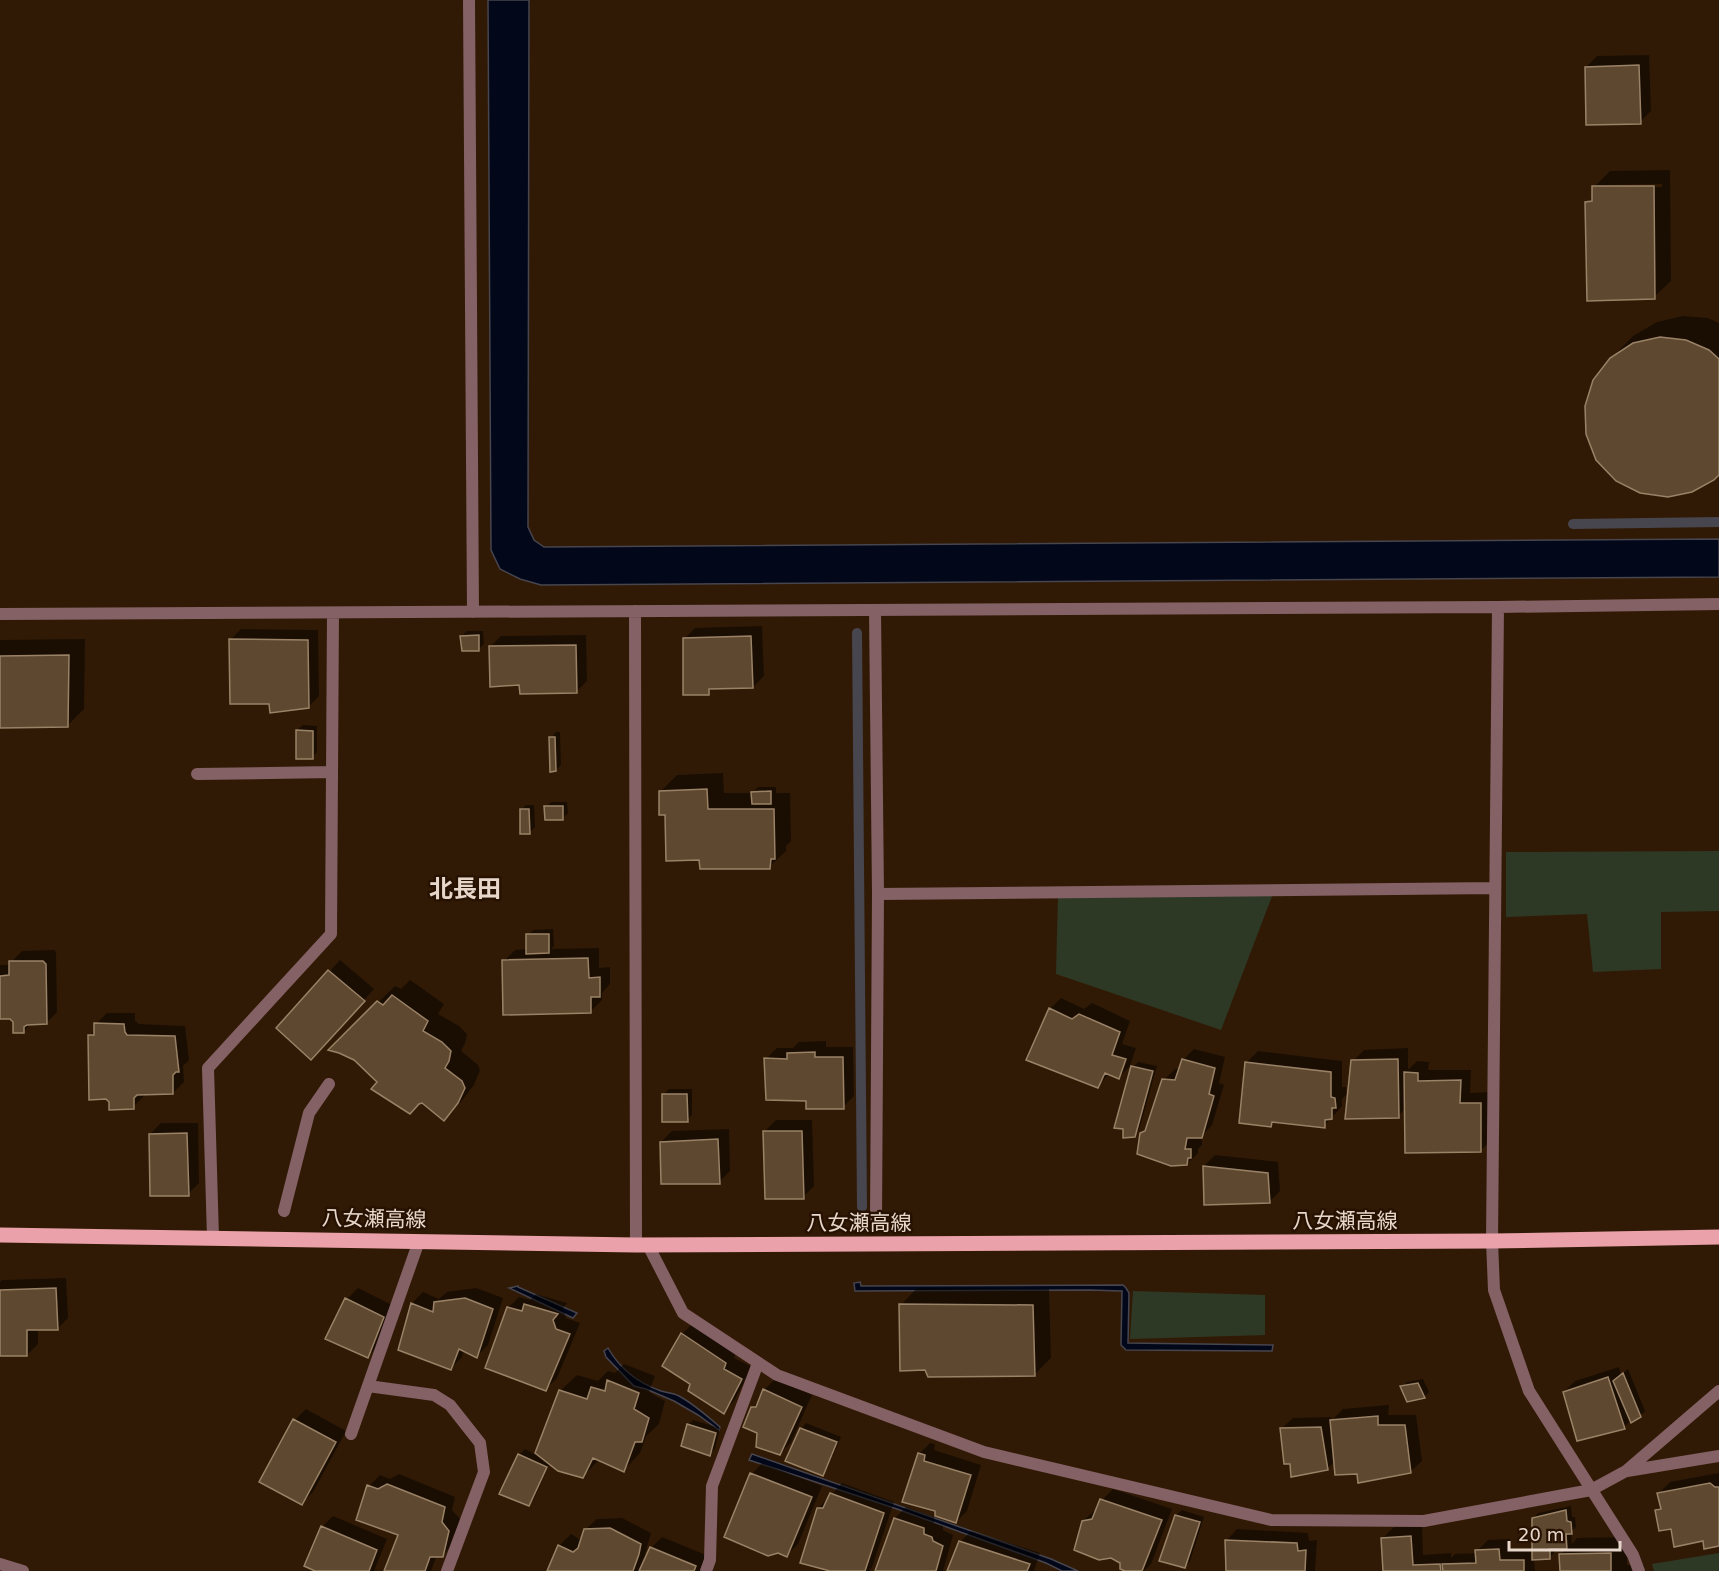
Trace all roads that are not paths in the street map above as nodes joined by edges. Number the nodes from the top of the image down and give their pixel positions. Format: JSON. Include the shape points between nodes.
{"nodes":[{"id":1,"x":469,"y":0,"type":"edge"},
{"id":2,"x":1719,"y":604,"type":"edge"},
{"id":3,"x":1498,"y":606,"type":"junction"},
{"id":4,"x":875,"y":610,"type":"junction"},
{"id":5,"x":635,"y":611,"type":"junction"},
{"id":6,"x":473,"y":612,"type":"junction"},
{"id":7,"x":333,"y":613,"type":"junction"},
{"id":8,"x":0,"y":614,"type":"edge"},
{"id":9,"x":332,"y":772,"type":"junction"},
{"id":10,"x":197,"y":774,"type":"dead end"},
{"id":11,"x":1495,"y":888,"type":"junction"},
{"id":12,"x":878,"y":894,"type":"junction"},
{"id":13,"x":329,"y":1084,"type":"dead end"},
{"id":14,"x":284,"y":1211,"type":"dead end"},
{"id":15,"x":876,"y":1220,"type":"dead end"},
{"id":16,"x":0,"y":1235,"type":"edge"},
{"id":17,"x":1719,"y":1237,"type":"edge"},
{"id":18,"x":213,"y":1238,"type":"junction"},
{"id":19,"x":419,"y":1241,"type":"junction"},
{"id":20,"x":1492,"y":1241,"type":"junction"},
{"id":21,"x":642,"y":1245,"type":"junction"},
{"id":22,"x":758,"y":1363,"type":"junction"},
{"id":23,"x":368,"y":1386,"type":"junction"},
{"id":24,"x":1719,"y":1391,"type":"edge"},
{"id":25,"x":351,"y":1434,"type":"dead end"},
{"id":26,"x":1719,"y":1456,"type":"edge"},
{"id":27,"x":1626,"y":1471,"type":"junction"},
{"id":28,"x":1590,"y":1490,"type":"junction"},
{"id":29,"x":0,"y":1564,"type":"edge"},
{"id":30,"x":23,"y":1571,"type":"edge"},
{"id":31,"x":447,"y":1571,"type":"edge"},
{"id":32,"x":706,"y":1571,"type":"edge"},
{"id":33,"x":1639,"y":1571,"type":"edge"}],
"edges":[{"from":1,"to":6,"type":"street"},
{"from":2,"to":3,"type":"street"},
{"from":3,"to":4,"type":"street"},
{"from":3,"to":11,"type":"street"},
{"from":4,"to":5,"type":"street"},
{"from":4,"to":12,"type":"street"},
{"from":5,"to":6,"type":"street"},
{"from":5,"to":21,"type":"street"},
{"from":6,"to":7,"type":"street"},
{"from":7,"to":8,"type":"street"},
{"from":7,"to":9,"type":"street"},
{"from":9,"to":10,"type":"street"},
{"from":9,"to":18,"type":"street","via":[[331,934],[208,1068]]},
{"from":11,"to":12,"type":"street"},
{"from":11,"to":20,"type":"street"},
{"from":12,"to":15,"type":"street"},
{"from":13,"to":14,"type":"street","via":[[309,1113]]},
{"from":16,"to":18,"type":"main road","name":"八女瀬高線"},
{"from":17,"to":20,"type":"main road","name":"八女瀬高線"},
{"from":18,"to":19,"type":"main road","name":"八女瀬高線"},
{"from":19,"to":21,"type":"main road","name":"八女瀬高線"},
{"from":19,"to":23,"type":"street"},
{"from":20,"to":21,"type":"main road","name":"八女瀬高線"},
{"from":20,"to":28,"type":"street","via":[[1494,1290],[1529,1391]]},
{"from":21,"to":22,"type":"street","via":[[683,1313]]},
{"from":22,"to":28,"type":"street","via":[[777,1375],[984,1452],[1272,1520],[1424,1521]]},
{"from":22,"to":32,"type":"street","via":[[712,1485],[710,1560]]},
{"from":23,"to":25,"type":"street"},
{"from":23,"to":31,"type":"street","via":[[434,1395],[450,1405],[480,1443],[484,1472]]},
{"from":24,"to":27,"type":"street"},
{"from":26,"to":27,"type":"street"},
{"from":27,"to":28,"type":"street"},
{"from":28,"to":33,"type":"street"},
{"from":29,"to":30,"type":"street"}]}
